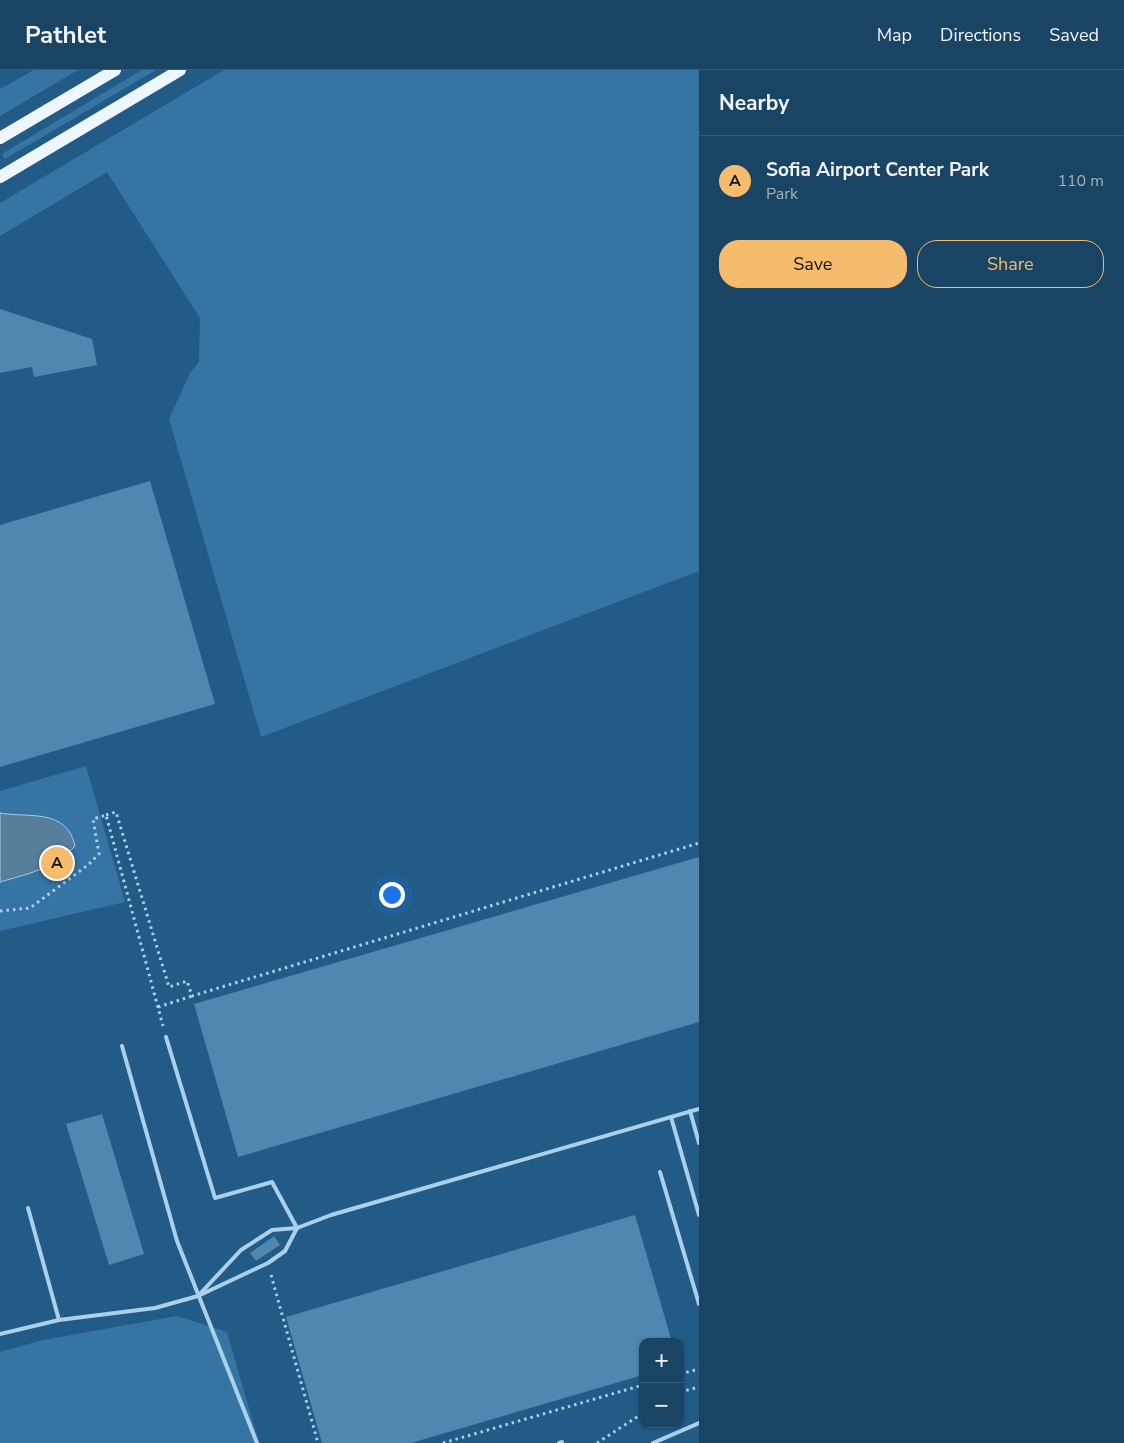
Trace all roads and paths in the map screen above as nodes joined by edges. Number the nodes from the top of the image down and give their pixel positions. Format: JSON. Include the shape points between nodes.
{"nodes":[{"id":1,"x":115,"y":70,"type":"edge"},
{"id":2,"x":180,"y":70,"type":"edge"},
{"id":3,"x":0,"y":138,"type":"edge"},
{"id":4,"x":0,"y":177,"type":"edge"},
{"id":5,"x":106,"y":815,"type":"junction"},
{"id":6,"x":699,"y":842,"type":"edge"},
{"id":7,"x":0,"y":911,"type":"edge"},
{"id":8,"x":192,"y":996,"type":"junction"},
{"id":9,"x":158,"y":1007,"type":"junction"},
{"id":10,"x":166,"y":1037,"type":"joint"},
{"id":11,"x":122,"y":1046,"type":"dead end"},
{"id":12,"x":699,"y":1109,"type":"edge"},
{"id":13,"x":690,"y":1111,"type":"junction"},
{"id":14,"x":671,"y":1117,"type":"junction"},
{"id":15,"x":699,"y":1144,"type":"edge"},
{"id":16,"x":660,"y":1172,"type":"dead end"},
{"id":17,"x":28,"y":1208,"type":"dead end"},
{"id":18,"x":699,"y":1215,"type":"edge"},
{"id":19,"x":298,"y":1228,"type":"junction"},
{"id":20,"x":268,"y":1263,"type":"junction"},
{"id":21,"x":198,"y":1296,"type":"junction"},
{"id":22,"x":699,"y":1304,"type":"edge"},
{"id":23,"x":59,"y":1320,"type":"junction"},
{"id":24,"x":0,"y":1334,"type":"edge"},
{"id":25,"x":699,"y":1368,"type":"edge"},
{"id":26,"x":684,"y":1373,"type":"edge"},
{"id":27,"x":639,"y":1386,"type":"edge"},
{"id":28,"x":699,"y":1387,"type":"edge"},
{"id":29,"x":684,"y":1391,"type":"edge"},
{"id":30,"x":639,"y":1416,"type":"edge"},
{"id":31,"x":699,"y":1423,"type":"edge"},
{"id":32,"x":257,"y":1443,"type":"edge"},
{"id":33,"x":318,"y":1443,"type":"edge"},
{"id":34,"x":443,"y":1443,"type":"edge"},
{"id":35,"x":598,"y":1443,"type":"edge"},
{"id":36,"x":654,"y":1443,"type":"edge"}],
"edges":[{"from":1,"to":3,"type":"main road"},
{"from":2,"to":4,"type":"main road"},
{"from":5,"to":7,"type":"path","via":[[93,819],[99,854],[88,865],[30,908]]},
{"from":5,"to":8,"type":"path","via":[[116,812],[169,987],[187,981]]},
{"from":5,"to":9,"type":"path"},
{"from":6,"to":8,"type":"path"},
{"from":8,"to":9,"type":"path"},
{"from":9,"to":10,"type":"path"},
{"from":10,"to":19,"type":"lane","via":[[214,1198],[272,1182]]},
{"from":11,"to":21,"type":"lane","via":[[177,1241]]},
{"from":12,"to":13,"type":"lane"},
{"from":13,"to":14,"type":"lane"},
{"from":13,"to":15,"type":"lane"},
{"from":14,"to":18,"type":"lane"},
{"from":14,"to":19,"type":"lane","via":[[331,1215]]},
{"from":16,"to":22,"type":"lane"},
{"from":17,"to":23,"type":"lane"},
{"from":19,"to":20,"type":"lane","via":[[285,1251]]},
{"from":19,"to":21,"type":"lane","via":[[272,1230],[241,1250]]},
{"from":20,"to":21,"type":"lane"},
{"from":20,"to":33,"type":"path"},
{"from":21,"to":23,"type":"lane","via":[[155,1308]]},
{"from":21,"to":32,"type":"lane"},
{"from":23,"to":24,"type":"lane"},
{"from":25,"to":26,"type":"path"},
{"from":27,"to":34,"type":"path"},
{"from":28,"to":29,"type":"path"},
{"from":30,"to":35,"type":"path"},
{"from":31,"to":36,"type":"lane"}]}
